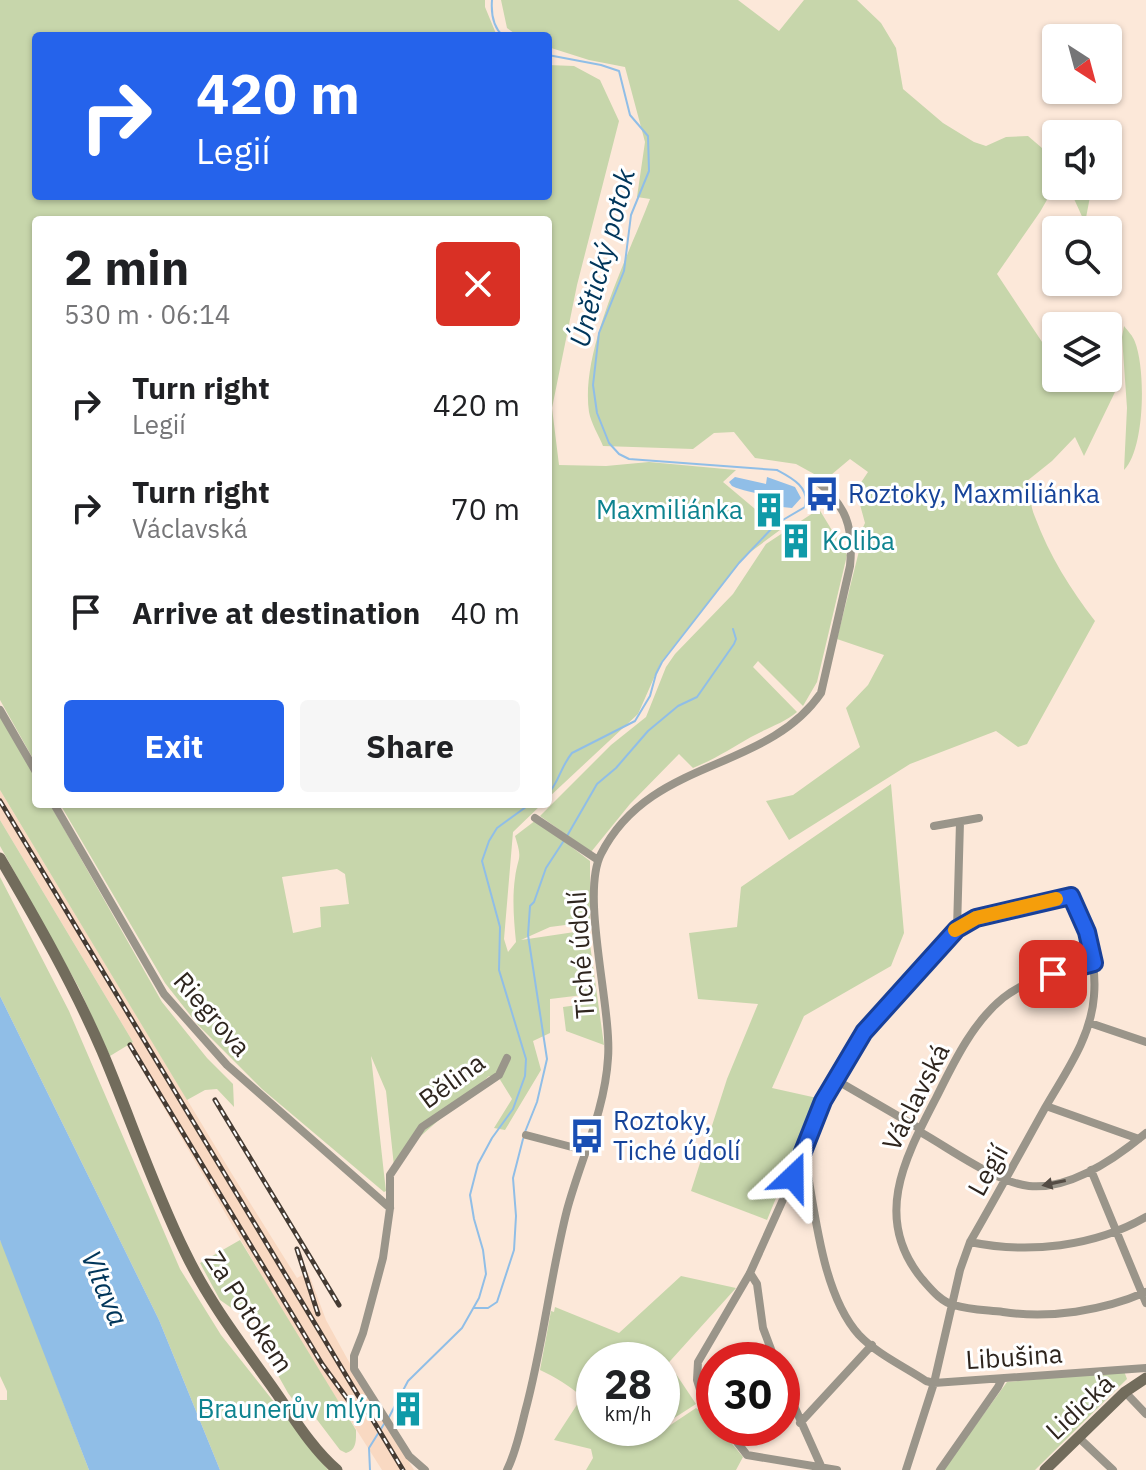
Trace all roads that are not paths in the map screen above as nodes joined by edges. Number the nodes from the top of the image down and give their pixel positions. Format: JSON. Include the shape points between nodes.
{"nodes":[{"id":1,"x":816,"y":480,"type":"dead end"},
{"id":2,"x":0,"y":710,"type":"edge"},
{"id":3,"x":32,"y":765,"type":"edge"},
{"id":4,"x":56,"y":808,"type":"edge"},
{"id":5,"x":535,"y":818,"type":"dead end"},
{"id":6,"x":979,"y":818,"type":"dead end"},
{"id":7,"x":960,"y":822,"type":"junction"},
{"id":8,"x":934,"y":826,"type":"dead end"},
{"id":9,"x":0,"y":858,"type":"edge"},
{"id":10,"x":598,"y":860,"type":"junction"},
{"id":11,"x":957,"y":929,"type":"junction"},
{"id":12,"x":1094,"y":963,"type":"junction"},
{"id":13,"x":1090,"y":1023,"type":"junction"},
{"id":14,"x":1146,"y":1042,"type":"edge"},
{"id":15,"x":507,"y":1058,"type":"dead end"},
{"id":16,"x":836,"y":1080,"type":"junction"},
{"id":17,"x":1046,"y":1106,"type":"junction"},
{"id":18,"x":919,"y":1130,"type":"junction"},
{"id":19,"x":526,"y":1135,"type":"dead end"},
{"id":20,"x":1142,"y":1136,"type":"edge"},
{"id":21,"x":587,"y":1151,"type":"junction"},
{"id":22,"x":804,"y":1153,"type":"junction"},
{"id":23,"x":1091,"y":1170,"type":"junction"},
{"id":24,"x":1006,"y":1180,"type":"junction"},
{"id":25,"x":390,"y":1208,"type":"junction"},
{"id":26,"x":1146,"y":1217,"type":"edge"},
{"id":27,"x":1117,"y":1231,"type":"junction"},
{"id":28,"x":970,"y":1242,"type":"junction"},
{"id":29,"x":750,"y":1273,"type":"junction"},
{"id":30,"x":1145,"y":1296,"type":"edge"},
{"id":31,"x":952,"y":1305,"type":"junction"},
{"id":32,"x":710,"y":1342,"type":"edge"},
{"id":33,"x":768,"y":1342,"type":"edge"},
{"id":34,"x":872,"y":1345,"type":"junction"},
{"id":35,"x":1146,"y":1368,"type":"edge"},
{"id":36,"x":1146,"y":1378,"type":"edge"},
{"id":37,"x":1002,"y":1379,"type":"junction"},
{"id":38,"x":934,"y":1383,"type":"junction"},
{"id":39,"x":1125,"y":1392,"type":"junction"},
{"id":40,"x":1146,"y":1414,"type":"edge"},
{"id":41,"x":800,"y":1423,"type":"joint"},
{"id":42,"x":1078,"y":1437,"type":"junction"},
{"id":43,"x":740,"y":1446,"type":"edge"},
{"id":44,"x":821,"y":1466,"type":"junction"},
{"id":45,"x":337,"y":1470,"type":"edge"},
{"id":46,"x":425,"y":1470,"type":"edge"},
{"id":47,"x":507,"y":1470,"type":"edge"},
{"id":48,"x":837,"y":1470,"type":"edge"},
{"id":49,"x":906,"y":1470,"type":"edge"},
{"id":50,"x":940,"y":1470,"type":"edge"},
{"id":51,"x":1045,"y":1470,"type":"edge"},
{"id":52,"x":1113,"y":1470,"type":"edge"}],
"edges":[{"from":1,"to":10,"type":"street","name":"Tiché údolí","via":[[842,507],[852,547],[821,693],[796,723],[653,794],[621,824]]},
{"from":2,"to":3,"type":"street"},
{"from":4,"to":25,"type":"street","name":"Riegrova","via":[[164,994],[227,1065]]},
{"from":5,"to":10,"type":"street"},
{"from":6,"to":7,"type":"street"},
{"from":7,"to":8,"type":"street"},
{"from":7,"to":11,"type":"street"},
{"from":9,"to":45,"type":"main road","name":"Za Potokem","via":[[101,1048],[184,1252],[235,1336]]},
{"from":10,"to":21,"type":"street","name":"Tiché údolí","via":[[595,902],[608,1059]]},
{"from":11,"to":12,"type":"street","name":"Legií","via":[[976,918],[1071,896]]},
{"from":11,"to":16,"type":"street","via":[[864,1032]]},
{"from":12,"to":13,"type":"street","name":"Legií"},
{"from":12,"to":18,"type":"street","name":"Václavská","via":[[1033,982],[1003,998],[955,1059]]},
{"from":13,"to":14,"type":"street"},
{"from":13,"to":17,"type":"street","name":"Legií"},
{"from":15,"to":25,"type":"street","name":"Bělina","via":[[499,1075],[422,1127],[390,1175]]},
{"from":16,"to":18,"type":"street"},
{"from":16,"to":22,"type":"street"},
{"from":17,"to":20,"type":"street"},
{"from":17,"to":24,"type":"street","name":"Legií"},
{"from":18,"to":24,"type":"street"},
{"from":18,"to":31,"type":"street","name":"Václavská","via":[[896,1192],[901,1243],[913,1268]]},
{"from":19,"to":21,"type":"street"},
{"from":20,"to":23,"type":"street"},
{"from":21,"to":47,"type":"street","name":"Tiché údolí","via":[[567,1210],[530,1392]]},
{"from":22,"to":29,"type":"street"},
{"from":22,"to":34,"type":"street","via":[[832,1288],[849,1321]]},
{"from":23,"to":24,"type":"street","one_way":true,"via":[[1047,1185]]},
{"from":23,"to":27,"type":"street"},
{"from":24,"to":28,"type":"street","name":"Legií"},
{"from":25,"to":46,"type":"street","via":[[383,1258],[354,1369],[409,1456]]},
{"from":26,"to":27,"type":"street"},
{"from":27,"to":28,"type":"street","via":[[1054,1246]]},
{"from":27,"to":30,"type":"street"},
{"from":28,"to":31,"type":"street","name":"Legií"},
{"from":29,"to":32,"type":"street"},
{"from":29,"to":33,"type":"street"},
{"from":30,"to":31,"type":"street","via":[[1054,1314]]},
{"from":31,"to":38,"type":"street","name":"Legií"},
{"from":34,"to":38,"type":"street"},
{"from":34,"to":41,"type":"street"},
{"from":35,"to":37,"type":"street","name":"Libušina"},
{"from":36,"to":39,"type":"main road","name":"Lidická"},
{"from":37,"to":38,"type":"street","name":"Libušina"},
{"from":37,"to":50,"type":"street"},
{"from":38,"to":49,"type":"street","name":"Legií"},
{"from":39,"to":40,"type":"street"},
{"from":39,"to":42,"type":"main road","name":"Lidická"},
{"from":41,"to":44,"type":"street"},
{"from":42,"to":51,"type":"main road","name":"Lidická"},
{"from":42,"to":52,"type":"street"},
{"from":43,"to":44,"type":"street","via":[[747,1455]]},
{"from":44,"to":48,"type":"street"}]}
